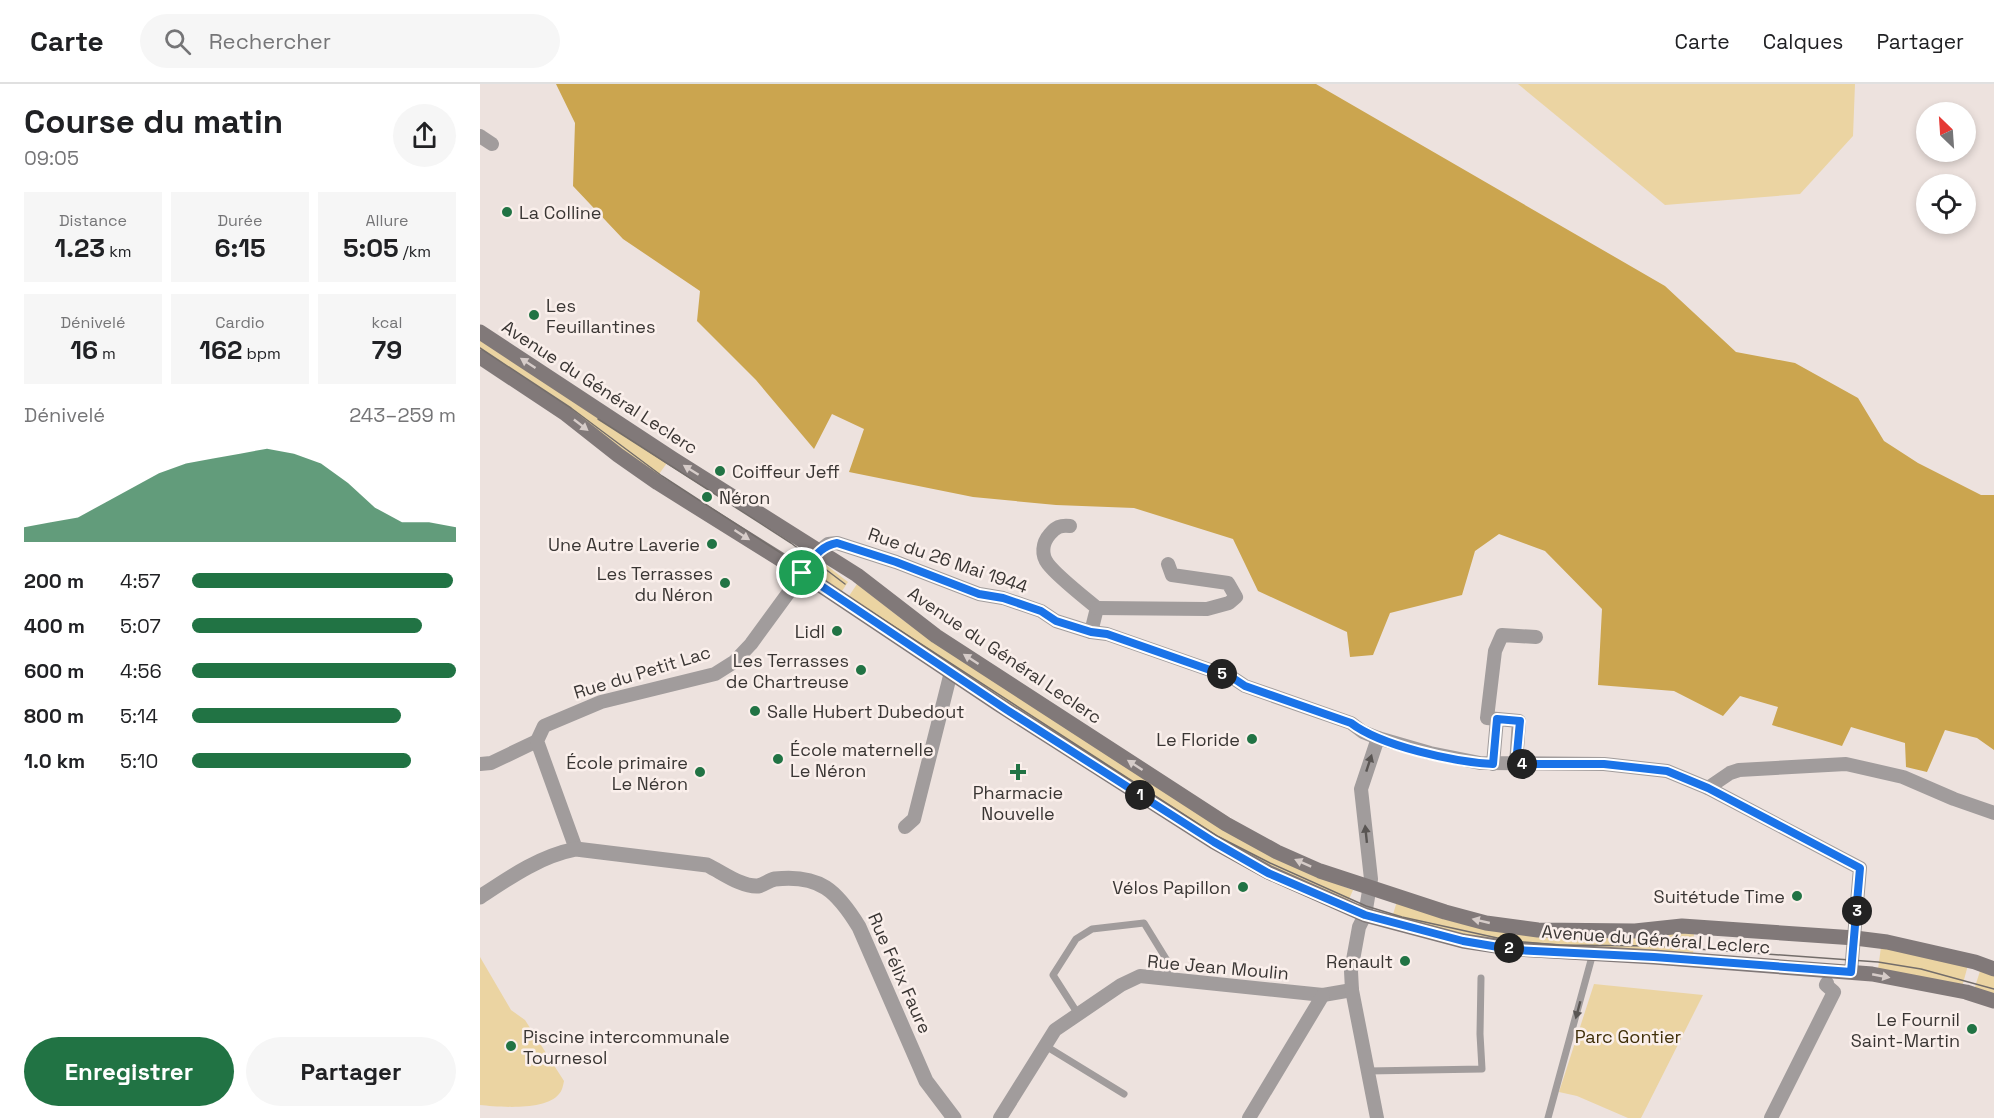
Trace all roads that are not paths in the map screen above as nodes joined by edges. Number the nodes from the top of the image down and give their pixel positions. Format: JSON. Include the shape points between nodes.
{"nodes":[{"id":1,"x":480,"y":332,"type":"edge"},
{"id":2,"x":480,"y":357,"type":"edge"},
{"id":3,"x":1070,"y":526,"type":"dead end"},
{"id":4,"x":819,"y":551,"type":"junction"},
{"id":5,"x":1168,"y":564,"type":"dead end"},
{"id":6,"x":802,"y":573,"type":"junction"},
{"id":7,"x":1097,"y":609,"type":"junction"},
{"id":8,"x":1091,"y":632,"type":"junction"},
{"id":9,"x":1536,"y":637,"type":"dead end"},
{"id":10,"x":951,"y":672,"type":"junction"},
{"id":11,"x":1497,"y":719,"type":"junction"},
{"id":12,"x":1378,"y":738,"type":"junction"},
{"id":13,"x":537,"y":741,"type":"junction"},
{"id":14,"x":1493,"y":764,"type":"junction"},
{"id":15,"x":1516,"y":764,"type":"junction"},
{"id":16,"x":480,"y":765,"type":"edge"},
{"id":17,"x":1708,"y":788,"type":"junction"},
{"id":18,"x":1994,"y":813,"type":"edge"},
{"id":19,"x":905,"y":827,"type":"dead end"},
{"id":20,"x":576,"y":849,"type":"junction"},
{"id":21,"x":1370,"y":883,"type":"junction"},
{"id":22,"x":480,"y":897,"type":"edge"},
{"id":23,"x":1365,"y":915,"type":"junction"},
{"id":24,"x":1855,"y":939,"type":"junction"},
{"id":25,"x":1593,"y":953,"type":"junction"},
{"id":26,"x":1994,"y":969,"type":"edge"},
{"id":27,"x":1851,"y":972,"type":"junction"},
{"id":28,"x":1167,"y":978,"type":"junction"},
{"id":29,"x":1481,"y":978,"type":"dead end"},
{"id":30,"x":1827,"y":983,"type":"dead end"},
{"id":31,"x":1352,"y":990,"type":"junction"},
{"id":32,"x":1323,"y":995,"type":"junction"},
{"id":33,"x":1994,"y":1001,"type":"edge"},
{"id":34,"x":1078,"y":1014,"type":"junction"},
{"id":35,"x":1044,"y":1045,"type":"junction"},
{"id":36,"x":1368,"y":1071,"type":"junction"},
{"id":37,"x":1124,"y":1094,"type":"dead end"},
{"id":38,"x":954,"y":1118,"type":"edge"},
{"id":39,"x":1000,"y":1118,"type":"edge"},
{"id":40,"x":1249,"y":1118,"type":"edge"},
{"id":41,"x":1377,"y":1118,"type":"edge"},
{"id":42,"x":1548,"y":1118,"type":"edge"},
{"id":43,"x":1771,"y":1118,"type":"edge"}],
"edges":[{"from":4,"to":1,"type":"main road","name":"Avenue du Général Leclerc","one_way":true},
{"from":2,"to":6,"type":"main road","name":"Avenue du Général Leclerc","one_way":true,"via":[[566,414],[658,483]]},
{"from":3,"to":7,"type":"street","name":"Rue du 26 Mai 1944","via":[[1061,525],[1046,538],[1042,550],[1047,564]]},
{"from":4,"to":6,"type":"street"},
{"from":4,"to":8,"type":"street","name":"Rue du 26 Mai 1944","via":[[828,544],[845,544]]},
{"from":21,"to":4,"type":"main road","name":"Avenue du Général Leclerc","one_way":true,"via":[[1320,871],[1226,824],[936,636]]},
{"from":5,"to":7,"type":"street","via":[[1172,575],[1228,583],[1236,597],[1207,609]]},
{"from":6,"to":10,"type":"main road","name":"Avenue du Général Leclerc"},
{"from":6,"to":13,"type":"street","name":"Rue du Petit Lac","via":[[751,645],[734,662],[715,674],[601,702],[561,718],[544,726]]},
{"from":7,"to":8,"type":"street"},
{"from":8,"to":12,"type":"street","name":"Rue du 26 Mai 1944","via":[[1107,634],[1233,678],[1245,686],[1351,723]]},
{"from":9,"to":11,"type":"street","via":[[1502,635],[1498,642],[1487,718]]},
{"from":10,"to":19,"type":"street","via":[[914,819]]},
{"from":10,"to":23,"type":"main road","name":"Avenue du Général Leclerc","via":[[1239,857]]},
{"from":11,"to":14,"type":"street"},
{"from":11,"to":15,"type":"street","via":[[1520,721]]},
{"from":12,"to":14,"type":"street","name":"Rue du 26 Mai 1944","via":[[1430,753]]},
{"from":21,"to":12,"type":"street","one_way":true,"via":[[1361,789]]},
{"from":13,"to":16,"type":"street"},
{"from":13,"to":20,"type":"street"},
{"from":14,"to":15,"type":"street","name":"Rue du 26 Mai 1944"},
{"from":15,"to":17,"type":"street","name":"Rue du 26 Mai 1944","via":[[1638,766],[1667,771]]},
{"from":17,"to":18,"type":"street","via":[[1739,770],[1846,764],[1904,777]]},
{"from":17,"to":24,"type":"street","name":"Rue du 26 Mai 1944","via":[[1860,868]]},
{"from":20,"to":22,"type":"street","via":[[558,853],[513,875]]},
{"from":20,"to":38,"type":"street","name":"Rue Félix Faure","via":[[707,865],[734,881],[759,886],[774,879],[802,880],[819,883],[834,892],[859,927],[926,1081]]},
{"from":21,"to":23,"type":"street"},
{"from":24,"to":21,"type":"main road","name":"Avenue du Général Leclerc","one_way":true,"via":[[1682,926],[1635,931],[1538,930],[1445,912]]},
{"from":23,"to":25,"type":"main road","name":"Avenue du Général Leclerc","via":[[1463,941],[1516,950]]},
{"from":23,"to":31,"type":"street","via":[[1351,971]]},
{"from":24,"to":26,"type":"main road","name":"Avenue du Général Leclerc","via":[[1887,942]]},
{"from":24,"to":27,"type":"street","name":"Rue du 26 Mai 1944"},
{"from":25,"to":27,"type":"main road","name":"Avenue du Général Leclerc"},
{"from":25,"to":42,"type":"lane","one_way":true},
{"from":27,"to":33,"type":"main road","name":"Avenue du Général Leclerc","one_way":true,"via":[[1966,992]]},
{"from":28,"to":32,"type":"street","name":"Rue Jean Moulin"},
{"from":28,"to":34,"type":"street","name":"Rue Jean Moulin","via":[[1140,976]]},
{"from":28,"to":34,"type":"lane","via":[[1168,962],[1144,923],[1092,929],[1076,939],[1053,975]]},
{"from":29,"to":36,"type":"lane","via":[[1482,1069]]},
{"from":30,"to":43,"type":"street","via":[[1834,992]]},
{"from":31,"to":32,"type":"street","name":"Rue Jean Moulin"},
{"from":31,"to":36,"type":"street"},
{"from":32,"to":40,"type":"street"},
{"from":34,"to":35,"type":"street","name":"Rue Jean Moulin","via":[[1055,1030]]},
{"from":35,"to":37,"type":"lane"},
{"from":35,"to":39,"type":"street","name":"Rue Jean Moulin"},
{"from":36,"to":41,"type":"street"}]}
